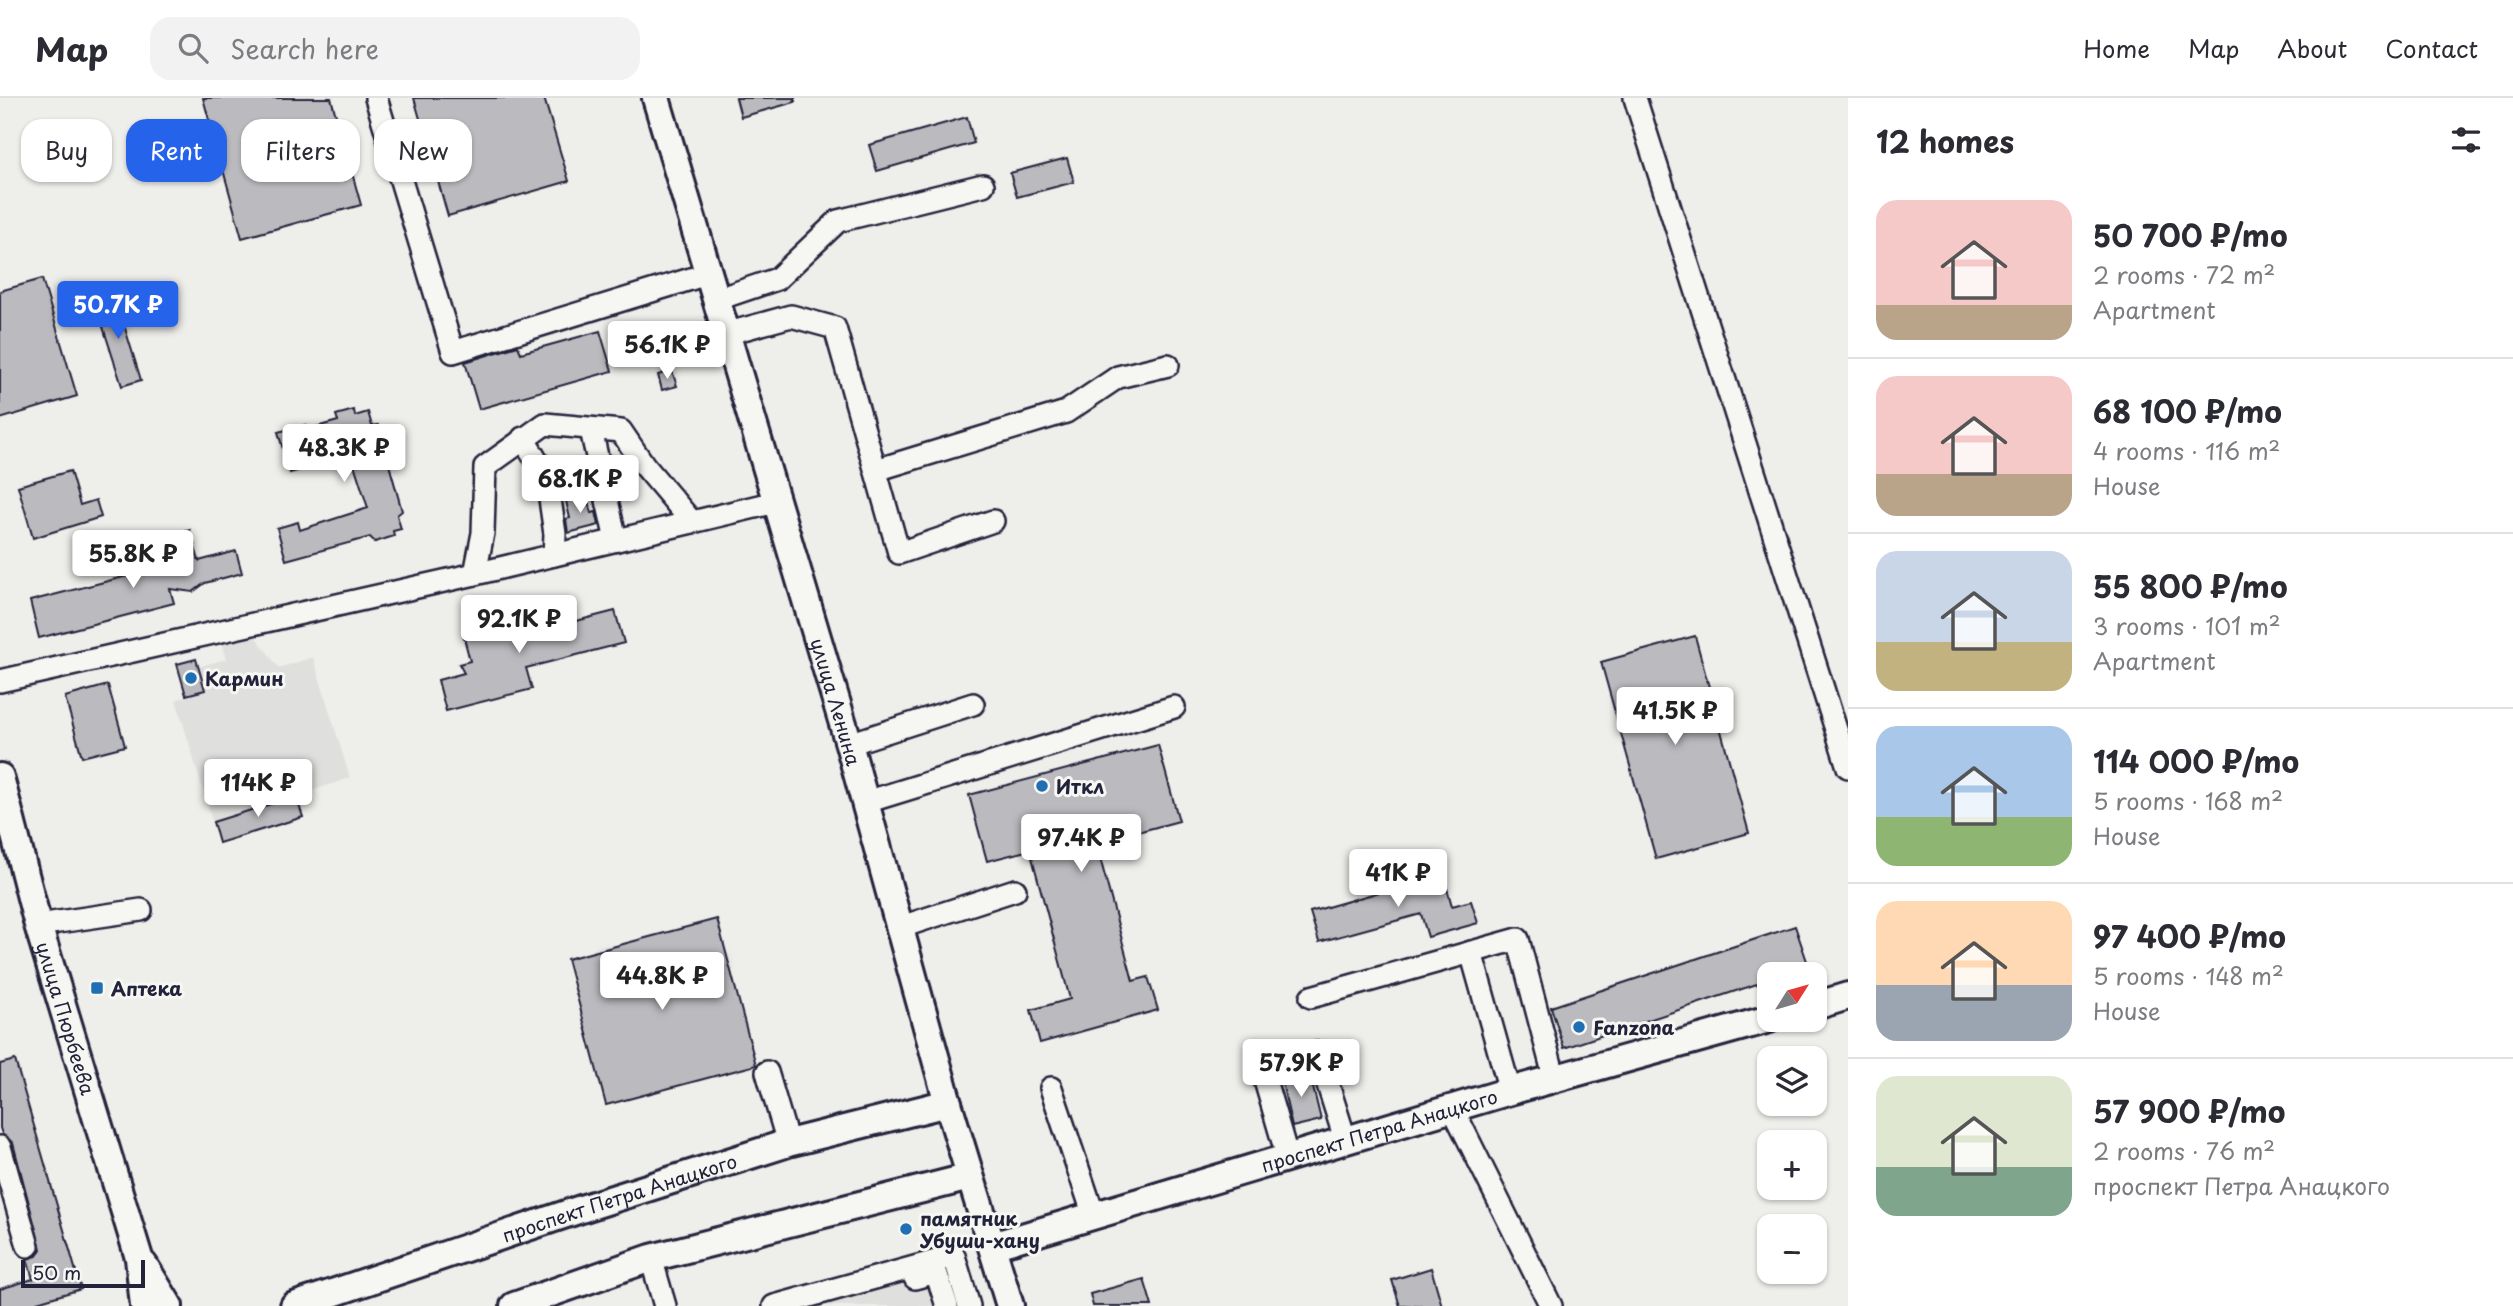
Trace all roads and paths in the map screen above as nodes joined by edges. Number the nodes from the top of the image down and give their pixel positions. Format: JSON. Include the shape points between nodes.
{"nodes":[{"id":1,"x":376,"y":98,"type":"edge"},
{"id":2,"x":656,"y":98,"type":"edge"},
{"id":3,"x":1635,"y":98,"type":"edge"},
{"id":4,"x":982,"y":185,"type":"dead end"},
{"id":5,"x":707,"y":274,"type":"junction"},
{"id":6,"x":715,"y":300,"type":"junction"},
{"id":7,"x":725,"y":334,"type":"junction"},
{"id":8,"x":1168,"y":365,"type":"dead end"},
{"id":9,"x":591,"y":430,"type":"junction"},
{"id":10,"x":523,"y":438,"type":"junction"},
{"id":11,"x":876,"y":470,"type":"junction"},
{"id":12,"x":776,"y":502,"type":"junction"},
{"id":13,"x":993,"y":521,"type":"dead end"},
{"id":14,"x":692,"y":522,"type":"junction"},
{"id":15,"x":616,"y":540,"type":"junction"},
{"id":16,"x":554,"y":555,"type":"junction"},
{"id":17,"x":475,"y":574,"type":"junction"},
{"id":18,"x":0,"y":681,"type":"edge"},
{"id":19,"x":973,"y":704,"type":"dead end"},
{"id":20,"x":1174,"y":707,"type":"dead end"},
{"id":21,"x":849,"y":744,"type":"junction"},
{"id":22,"x":1848,"y":767,"type":"edge"},
{"id":23,"x":0,"y":777,"type":"edge"},
{"id":24,"x":866,"y":802,"type":"junction"},
{"id":25,"x":1015,"y":890,"type":"dead end"},
{"id":26,"x":141,"y":910,"type":"dead end"},
{"id":27,"x":38,"y":925,"type":"junction"},
{"id":28,"x":901,"y":927,"type":"junction"},
{"id":29,"x":1471,"y":953,"type":"junction"},
{"id":30,"x":1311,"y":996,"type":"dead end"},
{"id":31,"x":1848,"y":996,"type":"edge"},
{"id":32,"x":1827,"y":1002,"type":"edge"},
{"id":33,"x":1757,"y":1022,"type":"edge"},
{"id":34,"x":767,"y":1072,"type":"dead end"},
{"id":35,"x":1555,"y":1080,"type":"junction"},
{"id":36,"x":1051,"y":1088,"type":"dead end"},
{"id":37,"x":1510,"y":1091,"type":"junction"},
{"id":38,"x":948,"y":1103,"type":"junction"},
{"id":39,"x":1453,"y":1109,"type":"junction"},
{"id":40,"x":1346,"y":1142,"type":"junction"},
{"id":41,"x":788,"y":1143,"type":"junction"},
{"id":42,"x":0,"y":1147,"type":"edge"},
{"id":43,"x":1288,"y":1159,"type":"junction"},
{"id":44,"x":970,"y":1177,"type":"junction"},
{"id":45,"x":1094,"y":1216,"type":"junction"},
{"id":46,"x":28,"y":1246,"type":"dead end"},
{"id":47,"x":992,"y":1246,"type":"junction"},
{"id":48,"x":139,"y":1258,"type":"junction"},
{"id":49,"x":651,"y":1258,"type":"junction"},
{"id":50,"x":144,"y":1306,"type":"edge"},
{"id":51,"x":169,"y":1306,"type":"edge"},
{"id":52,"x":294,"y":1306,"type":"edge"},
{"id":53,"x":514,"y":1306,"type":"edge"},
{"id":54,"x":665,"y":1306,"type":"edge"},
{"id":55,"x":774,"y":1306,"type":"edge"},
{"id":56,"x":813,"y":1306,"type":"edge"},
{"id":57,"x":947,"y":1306,"type":"edge"},
{"id":58,"x":969,"y":1306,"type":"edge"},
{"id":59,"x":1010,"y":1306,"type":"edge"},
{"id":60,"x":1551,"y":1306,"type":"edge"}],
"edges":[{"from":1,"to":5,"type":"street","via":[[453,352]]},
{"from":2,"to":5,"type":"main road","name":"улица Ленина"},
{"from":3,"to":22,"type":"street"},
{"from":4,"to":6,"type":"street","via":[[838,221],[777,279]]},
{"from":5,"to":6,"type":"main road","name":"улица Ленина"},
{"from":6,"to":7,"type":"main road","name":"улица Ленина"},
{"from":7,"to":11,"type":"street","via":[[791,316],[835,328]]},
{"from":7,"to":12,"type":"main road","name":"улица Ленина"},
{"from":8,"to":11,"type":"street","via":[[1118,377],[1066,412]]},
{"from":9,"to":10,"type":"street","via":[[545,424]]},
{"from":9,"to":14,"type":"street","via":[[621,431]]},
{"from":9,"to":15,"type":"street"},
{"from":10,"to":16,"type":"street","via":[[547,478]]},
{"from":10,"to":17,"type":"street","via":[[485,467],[483,533]]},
{"from":11,"to":13,"type":"street","via":[[899,553]]},
{"from":12,"to":14,"type":"street"},
{"from":12,"to":21,"type":"main road","name":"улица Ленина"},
{"from":14,"to":15,"type":"street"},
{"from":15,"to":16,"type":"street"},
{"from":16,"to":17,"type":"street"},
{"from":17,"to":18,"type":"street"},
{"from":19,"to":21,"type":"street"},
{"from":20,"to":24,"type":"street"},
{"from":21,"to":24,"type":"main road","name":"улица Ленина"},
{"from":23,"to":27,"type":"main road","name":"улица Пюрбеева"},
{"from":24,"to":28,"type":"main road","name":"улица Ленина"},
{"from":25,"to":28,"type":"street"},
{"from":26,"to":27,"type":"street"},
{"from":27,"to":48,"type":"main road","name":"улица Пюрбеева"},
{"from":28,"to":38,"type":"main road","name":"улица Ленина"},
{"from":29,"to":30,"type":"street"},
{"from":29,"to":35,"type":"street","via":[[1518,939]]},
{"from":29,"to":37,"type":"street"},
{"from":31,"to":32,"type":"main road"},
{"from":33,"to":35,"type":"main road","name":"проспект Петра Анацкого"},
{"from":34,"to":41,"type":"street"},
{"from":35,"to":37,"type":"main road","name":"проспект Петра Анацкого"},
{"from":36,"to":45,"type":"street"},
{"from":37,"to":39,"type":"main road","name":"проспект Петра Анацкого"},
{"from":38,"to":41,"type":"main road","name":"проспект Петра Анацкого"},
{"from":38,"to":44,"type":"main road","name":"улица Ленина"},
{"from":39,"to":40,"type":"main road","name":"проспект Петра Анацкого"},
{"from":39,"to":60,"type":"street"},
{"from":40,"to":43,"type":"main road","name":"проспект Петра Анацкого"},
{"from":40,"to":43,"type":"street","via":[[1318,1053],[1262,1070]]},
{"from":41,"to":52,"type":"main road","name":"проспект Петра Анацкого"},
{"from":42,"to":46,"type":"street"},
{"from":43,"to":45,"type":"main road","name":"проспект Петра Анацкого"},
{"from":44,"to":47,"type":"main road","name":"улица Ленина"},
{"from":44,"to":49,"type":"main road"},
{"from":45,"to":47,"type":"main road","name":"проспект Петра Анацкого"},
{"from":47,"to":59,"type":"main road","name":"улица Ленина"},
{"from":48,"to":50,"type":"main road"},
{"from":48,"to":51,"type":"main road"},
{"from":49,"to":53,"type":"main road"},
{"from":49,"to":54,"type":"street"},
{"from":55,"to":58,"type":"street","via":[[954,1256]]},
{"from":56,"to":57,"type":"street","via":[[936,1272]]}]}
